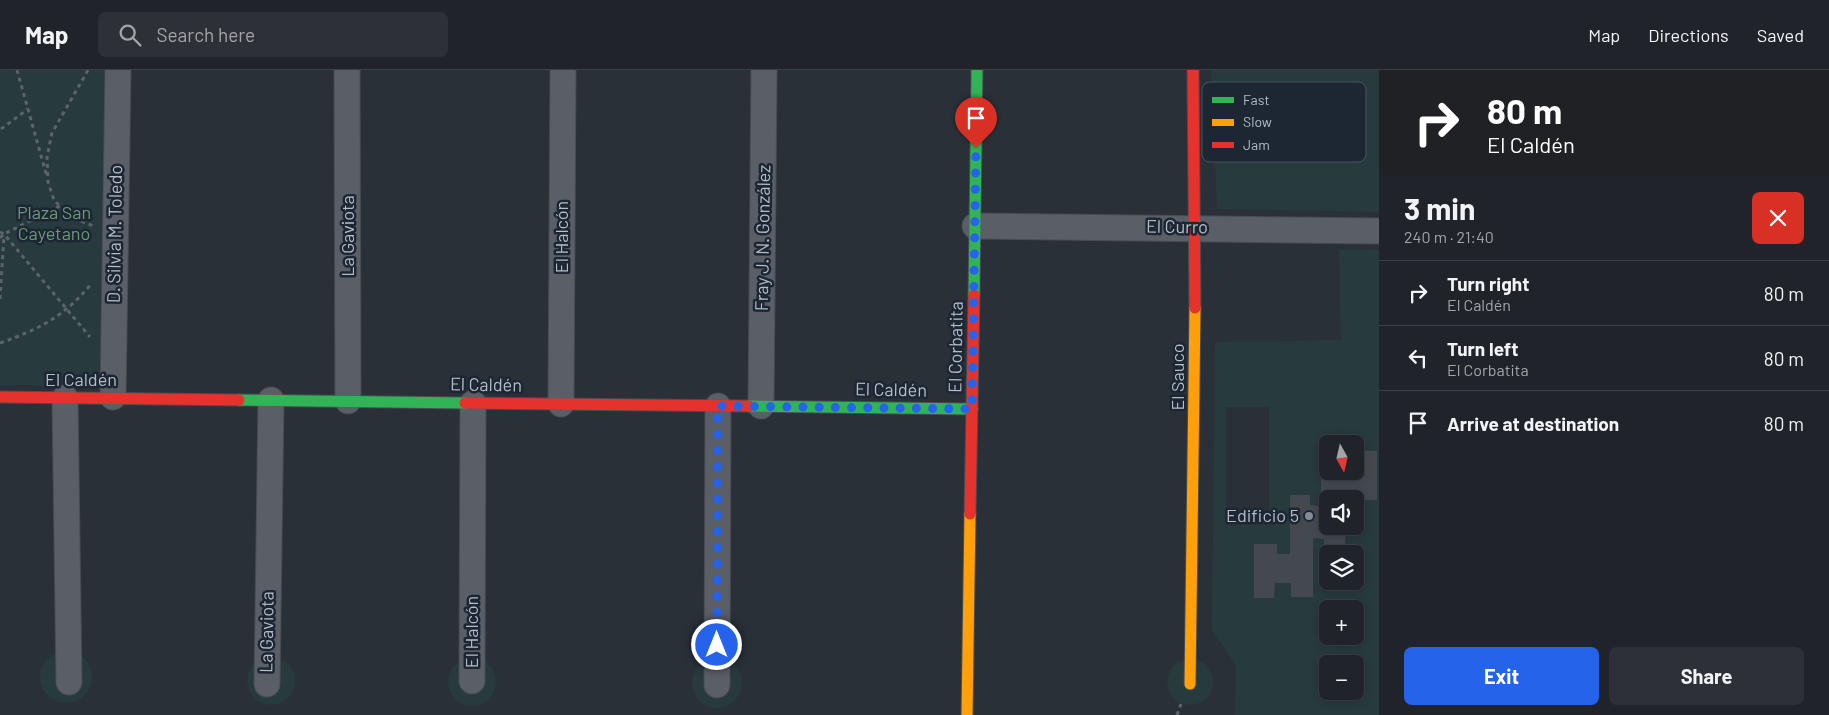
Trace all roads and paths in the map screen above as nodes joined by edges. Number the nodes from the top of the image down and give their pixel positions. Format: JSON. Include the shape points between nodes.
{"nodes":[{"id":1,"x":17,"y":70,"type":"edge"},
{"id":2,"x":88,"y":70,"type":"edge"},
{"id":3,"x":118,"y":70,"type":"edge"},
{"id":4,"x":347,"y":70,"type":"edge"},
{"id":5,"x":563,"y":70,"type":"edge"},
{"id":6,"x":764,"y":70,"type":"edge"},
{"id":7,"x":977,"y":70,"type":"edge"},
{"id":8,"x":1193,"y":70,"type":"edge"},
{"id":9,"x":28,"y":109,"type":"junction"},
{"id":10,"x":1,"y":128,"type":"dead end"},
{"id":11,"x":48,"y":182,"type":"junction"},
{"id":12,"x":60,"y":206,"type":"junction"},
{"id":13,"x":975,"y":226,"type":"junction"},
{"id":14,"x":1195,"y":227,"type":"junction"},
{"id":15,"x":115,"y":228,"type":"junction"},
{"id":16,"x":1379,"y":231,"type":"edge"},
{"id":17,"x":2,"y":233,"type":"edge"},
{"id":18,"x":0,"y":238,"type":"edge"},
{"id":19,"x":96,"y":279,"type":"dead end"},
{"id":20,"x":0,"y":299,"type":"edge"},
{"id":21,"x":67,"y":309,"type":"junction"},
{"id":22,"x":0,"y":343,"type":"edge"},
{"id":23,"x":113,"y":364,"type":"junction"},
{"id":24,"x":0,"y":397,"type":"edge"},
{"id":25,"x":113,"y":397,"type":"junction"},
{"id":26,"x":65,"y":398,"type":"junction"},
{"id":27,"x":271,"y":400,"type":"junction"},
{"id":28,"x":348,"y":401,"type":"junction"},
{"id":29,"x":473,"y":403,"type":"junction"},
{"id":30,"x":561,"y":404,"type":"junction"},
{"id":31,"x":718,"y":406,"type":"junction"},
{"id":32,"x":761,"y":406,"type":"junction"},
{"id":33,"x":972,"y":409,"type":"junction"},
{"id":34,"x":472,"y":681,"type":"dead end"},
{"id":35,"x":69,"y":682,"type":"dead end"},
{"id":36,"x":267,"y":684,"type":"dead end"},
{"id":37,"x":1190,"y":684,"type":"dead end"},
{"id":38,"x":717,"y":685,"type":"dead end"},
{"id":39,"x":967,"y":715,"type":"edge"}],
"edges":[{"from":1,"to":9,"type":"path"},
{"from":2,"to":11,"type":"path","via":[[52,133],[47,156]]},
{"from":3,"to":15,"type":"street","name":"D. Silvia M. Toledo"},
{"from":4,"to":28,"type":"street","name":"La Gaviota"},
{"from":5,"to":30,"type":"street","name":"El Halcón"},
{"from":6,"to":32,"type":"street","name":"Fray J. N. González"},
{"from":7,"to":13,"type":"street","name":"El Corbatita"},
{"from":8,"to":14,"type":"street","name":"El Sauco"},
{"from":9,"to":10,"type":"path"},
{"from":9,"to":11,"type":"path"},
{"from":11,"to":12,"type":"path","via":[[54,200]]},
{"from":12,"to":15,"type":"path","via":[[83,222]]},
{"from":12,"to":17,"type":"path"},
{"from":13,"to":14,"type":"street","name":"El Curro"},
{"from":13,"to":33,"type":"street","name":"El Corbatita"},
{"from":14,"to":16,"type":"street","name":"El Curro"},
{"from":14,"to":37,"type":"street","name":"El Sauco","via":[[1195,499]]},
{"from":15,"to":23,"type":"street","name":"D. Silvia M. Toledo"},
{"from":17,"to":18,"type":"path"},
{"from":17,"to":20,"type":"path"},
{"from":17,"to":21,"type":"path"},
{"from":19,"to":21,"type":"path"},
{"from":21,"to":22,"type":"path","via":[[55,319]]},
{"from":21,"to":23,"type":"path"},
{"from":23,"to":25,"type":"street","name":"D. Silvia M. Toledo"},
{"from":24,"to":26,"type":"street","name":"El Caldén"},
{"from":25,"to":26,"type":"street","name":"El Caldén"},
{"from":25,"to":27,"type":"street","name":"El Caldén"},
{"from":26,"to":35,"type":"street"},
{"from":27,"to":28,"type":"street","name":"El Caldén"},
{"from":27,"to":36,"type":"street","name":"La Gaviota"},
{"from":28,"to":29,"type":"street","name":"El Caldén"},
{"from":29,"to":30,"type":"street","name":"El Caldén"},
{"from":29,"to":34,"type":"street","name":"El Halcón"},
{"from":30,"to":31,"type":"street","name":"El Caldén"},
{"from":31,"to":32,"type":"street","name":"El Caldén"},
{"from":31,"to":38,"type":"street"},
{"from":32,"to":33,"type":"street","name":"El Caldén"},
{"from":33,"to":39,"type":"street","name":"El Corbatita"}]}
